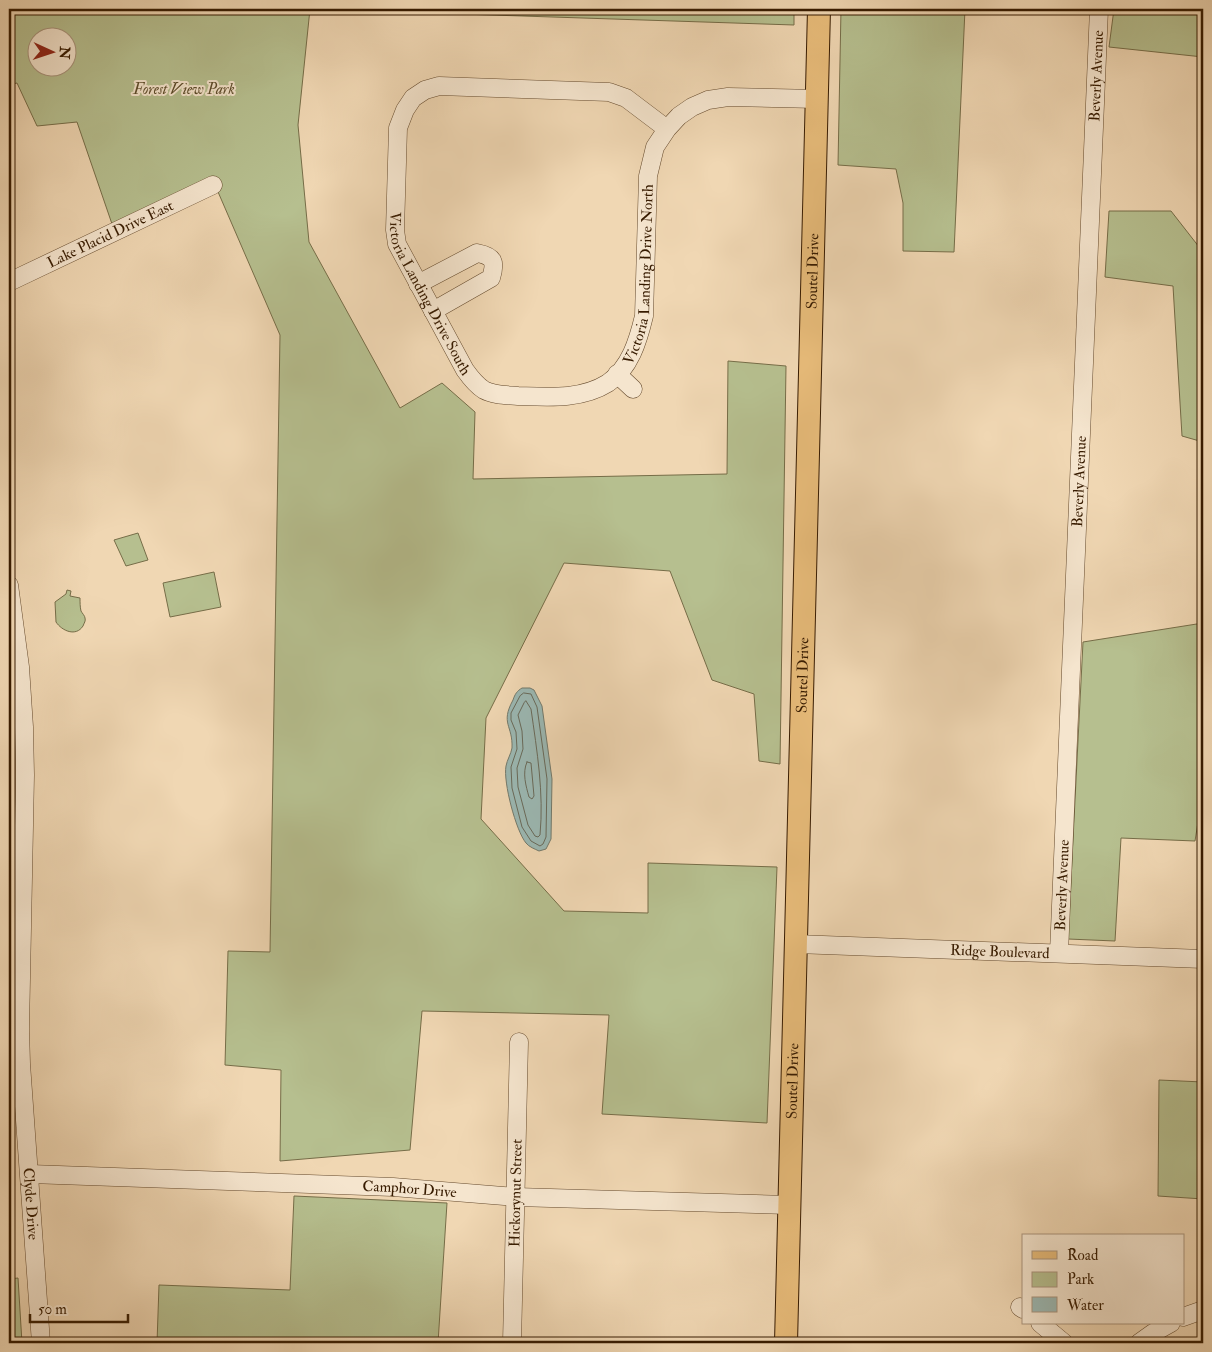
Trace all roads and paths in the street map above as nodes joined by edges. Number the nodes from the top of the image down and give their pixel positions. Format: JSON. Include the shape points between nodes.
{"nodes":[{"id":1,"x":819,"y":9,"type":"edge"},
{"id":2,"x":1098,"y":9,"type":"edge"},
{"id":3,"x":817,"y":99,"type":"junction"},
{"id":4,"x":666,"y":129,"type":"junction"},
{"id":5,"x":213,"y":185,"type":"dead end"},
{"id":6,"x":9,"y":282,"type":"edge"},
{"id":7,"x":418,"y":284,"type":"junction"},
{"id":8,"x":433,"y":311,"type":"junction"},
{"id":9,"x":617,"y":374,"type":"junction"},
{"id":10,"x":634,"y":389,"type":"dead end"},
{"id":11,"x":577,"y":395,"type":"joint"},
{"id":12,"x":9,"y":585,"type":"edge"},
{"id":13,"x":796,"y":944,"type":"junction"},
{"id":14,"x":1059,"y":953,"type":"junction"},
{"id":15,"x":1203,"y":959,"type":"edge"},
{"id":16,"x":519,"y":1042,"type":"dead end"},
{"id":17,"x":30,"y":1174,"type":"junction"},
{"id":18,"x":516,"y":1197,"type":"junction"},
{"id":19,"x":790,"y":1205,"type":"junction"},
{"id":20,"x":1203,"y":1310,"type":"edge"},
{"id":21,"x":1184,"y":1317,"type":"edge"},
{"id":22,"x":1041,"y":1324,"type":"edge"},
{"id":23,"x":1169,"y":1324,"type":"edge"},
{"id":24,"x":41,"y":1343,"type":"edge"},
{"id":25,"x":512,"y":1343,"type":"edge"},
{"id":26,"x":786,"y":1343,"type":"edge"},
{"id":27,"x":1064,"y":1343,"type":"edge"},
{"id":28,"x":1138,"y":1343,"type":"edge"}],
"edges":[{"from":1,"to":3,"type":"main road","name":"Soutel Drive"},
{"from":2,"to":14,"type":"street","name":"Beverly Avenue"},
{"from":3,"to":4,"type":"street","via":[[728,97],[708,100],[692,107]]},
{"from":3,"to":13,"type":"main road","name":"Soutel Drive"},
{"from":4,"to":7,"type":"street","name":"Victoria Landing Drive South","via":[[626,98],[609,92],[439,86],[425,90],[405,110],[398,128],[396,244]]},
{"from":4,"to":9,"type":"street","name":"Victoria Landing Drive North","via":[[656,147],[648,176],[644,316],[630,359]]},
{"from":5,"to":6,"type":"street","name":"Lake Placid Drive East"},
{"from":7,"to":8,"type":"street","name":"Victoria Landing Drive South"},
{"from":7,"to":8,"type":"street","via":[[477,253],[488,255],[493,261],[491,278]]},
{"from":8,"to":11,"type":"street","name":"Victoria Landing Drive South","via":[[465,370],[484,390],[526,396]]},
{"from":9,"to":10,"type":"street"},
{"from":9,"to":11,"type":"street","name":"Victoria Landing Drive North","via":[[594,390]]},
{"from":12,"to":17,"type":"street","name":"Clyde Drive","via":[[24,728],[20,1028]]},
{"from":13,"to":14,"type":"street","name":"Ridge Boulevard"},
{"from":13,"to":19,"type":"main road","name":"Soutel Drive"},
{"from":14,"to":15,"type":"street","name":"Ridge Boulevard"},
{"from":16,"to":18,"type":"street","name":"Hickorynut Street"},
{"from":17,"to":18,"type":"street","name":"Camphor Drive","via":[[393,1187]]},
{"from":17,"to":24,"type":"street","name":"Clyde Drive"},
{"from":18,"to":19,"type":"street","name":"Camphor Drive"},
{"from":18,"to":25,"type":"street","name":"Hickorynut Street"},
{"from":19,"to":26,"type":"main road","name":"Soutel Drive"},
{"from":20,"to":21,"type":"street"},
{"from":22,"to":27,"type":"street"},
{"from":23,"to":28,"type":"street"}]}
